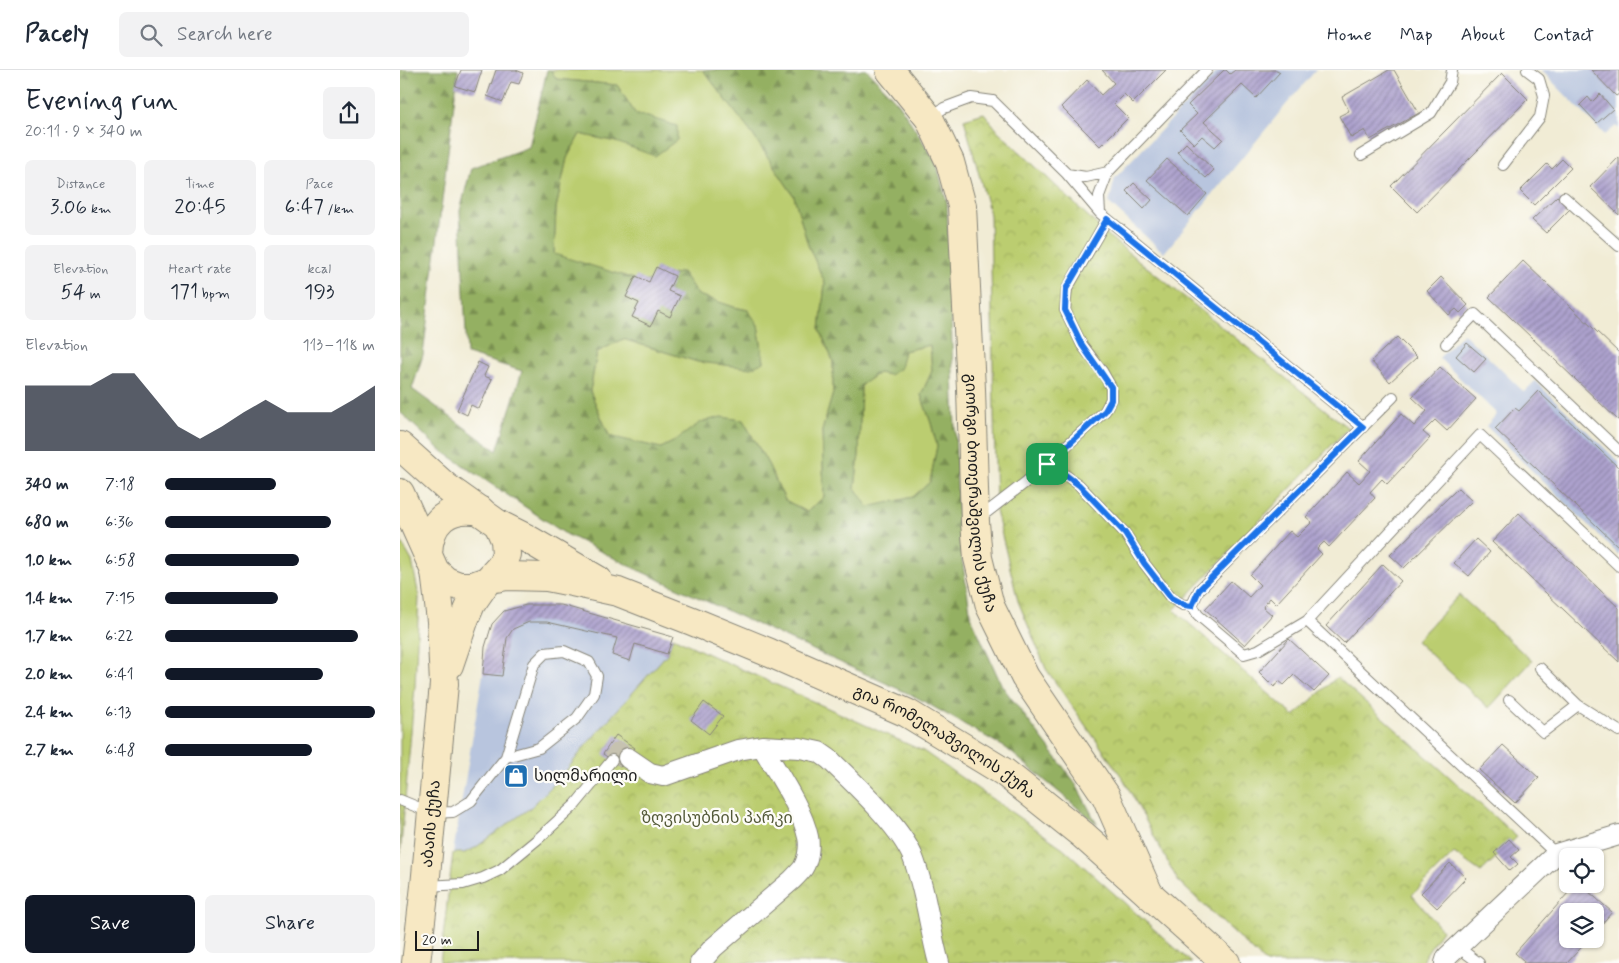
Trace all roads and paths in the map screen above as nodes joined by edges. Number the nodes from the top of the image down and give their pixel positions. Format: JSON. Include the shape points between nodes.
{"nodes":[{"id":1,"x":890,"y":70,"type":"edge"},
{"id":2,"x":1207,"y":70,"type":"edge"},
{"id":3,"x":1452,"y":70,"type":"edge"},
{"id":4,"x":1527,"y":70,"type":"edge"},
{"id":5,"x":929,"y":118,"type":"junction"},
{"id":6,"x":1361,"y":155,"type":"dead end"},
{"id":7,"x":1503,"y":165,"type":"dead end"},
{"id":8,"x":1108,"y":172,"type":"junction"},
{"id":9,"x":1066,"y":174,"type":"junction"},
{"id":10,"x":1564,"y":197,"type":"dead end"},
{"id":11,"x":1103,"y":216,"type":"junction"},
{"id":12,"x":1619,"y":246,"type":"edge"},
{"id":13,"x":1446,"y":344,"type":"dead end"},
{"id":14,"x":1392,"y":397,"type":"dead end"},
{"id":15,"x":1363,"y":427,"type":"junction"},
{"id":16,"x":400,"y":446,"type":"edge"},
{"id":17,"x":1619,"y":451,"type":"edge"},
{"id":18,"x":1047,"y":464,"type":"junction"},
{"id":19,"x":400,"y":493,"type":"edge"},
{"id":20,"x":489,"y":518,"type":"junction"},
{"id":21,"x":975,"y":522,"type":"junction"},
{"id":22,"x":432,"y":562,"type":"junction"},
{"id":23,"x":1619,"y":566,"type":"edge"},
{"id":24,"x":489,"y":580,"type":"junction"},
{"id":25,"x":618,"y":592,"type":"junction"},
{"id":26,"x":1192,"y":606,"type":"junction"},
{"id":27,"x":1307,"y":621,"type":"junction"},
{"id":28,"x":1540,"y":668,"type":"dead end"},
{"id":29,"x":444,"y":684,"type":"junction"},
{"id":30,"x":1509,"y":700,"type":"dead end"},
{"id":31,"x":1578,"y":705,"type":"junction"},
{"id":32,"x":1619,"y":731,"type":"edge"},
{"id":33,"x":762,"y":746,"type":"junction"},
{"id":34,"x":506,"y":757,"type":"junction"},
{"id":35,"x":620,"y":759,"type":"joint"},
{"id":36,"x":400,"y":800,"type":"edge"},
{"id":37,"x":432,"y":813,"type":"junction"},
{"id":38,"x":1619,"y":835,"type":"edge"},
{"id":39,"x":1556,"y":854,"type":"junction"},
{"id":40,"x":425,"y":886,"type":"junction"},
{"id":41,"x":1149,"y":894,"type":"junction"},
{"id":42,"x":1458,"y":946,"type":"junction"},
{"id":43,"x":416,"y":963,"type":"edge"},
{"id":44,"x":700,"y":963,"type":"edge"},
{"id":45,"x":939,"y":963,"type":"edge"},
{"id":46,"x":1226,"y":963,"type":"edge"},
{"id":47,"x":1445,"y":963,"type":"edge"},
{"id":48,"x":1479,"y":963,"type":"edge"}],
"edges":[{"from":1,"to":5,"type":"street","name":"გიორგი ბოთერაშვილის ქუჩა"},
{"from":2,"to":8,"type":"lane"},
{"from":3,"to":6,"type":"lane","via":[[1450,82],[1431,114]]},
{"from":4,"to":7,"type":"lane","via":[[1539,79],[1544,96],[1540,117]]},
{"from":5,"to":9,"type":"lane","via":[[944,108],[971,98],[993,101]]},
{"from":5,"to":21,"type":"street","name":"გიორგი ბოთერაშვილის ქუჩა","via":[[950,162],[962,206]]},
{"from":8,"to":9,"type":"lane","via":[[1086,177]]},
{"from":8,"to":11,"type":"lane","via":[[1099,196]]},
{"from":9,"to":11,"type":"lane"},
{"from":10,"to":12,"type":"lane"},
{"from":11,"to":15,"type":"lane"},
{"from":11,"to":18,"type":"lane","via":[[1066,289],[1065,310],[1082,345],[1111,387],[1111,400],[1105,411]]},
{"from":13,"to":17,"type":"lane","via":[[1475,314]]},
{"from":14,"to":15,"type":"lane"},
{"from":15,"to":26,"type":"lane","via":[[1199,590]]},
{"from":16,"to":20,"type":"street","via":[[446,487]]},
{"from":18,"to":21,"type":"lane"},
{"from":18,"to":26,"type":"lane","via":[[1079,485],[1125,533],[1171,598]]},
{"from":19,"to":22,"type":"street","name":"აბაის ქუჩა"},
{"from":20,"to":22,"type":"street","via":[[467,509],[454,511],[442,518],[428,540]]},
{"from":20,"to":24,"type":"street","via":[[505,540],[506,554]]},
{"from":20,"to":25,"type":"street","name":"გია რომელაშვილის ქუჩა"},
{"from":21,"to":41,"type":"street","name":"გიორგი ბოთერაშვილის ქუჩა","via":[[978,558],[990,606],[1025,677],[1106,796]]},
{"from":22,"to":24,"type":"street","via":[[446,580],[459,586],[474,586]]},
{"from":22,"to":29,"type":"street","name":"აბაის ქუჩა","via":[[441,621]]},
{"from":23,"to":27,"type":"lane","via":[[1480,435]]},
{"from":24,"to":25,"type":"street","name":"გია რომელაშვილის ქუჩა","via":[[507,576],[547,577]]},
{"from":24,"to":29,"type":"street","name":"აბაის ქუჩა","via":[[464,618]]},
{"from":25,"to":41,"type":"street","name":"გია რომელაშვილის ქუჩა","via":[[692,620],[907,713],[1004,772],[1083,835]]},
{"from":26,"to":27,"type":"lane","via":[[1198,615],[1244,654],[1258,650]]},
{"from":27,"to":39,"type":"lane"},
{"from":28,"to":31,"type":"lane"},
{"from":29,"to":37,"type":"street","name":"აბაის ქუჩა"},
{"from":30,"to":31,"type":"lane","via":[[1542,732]]},
{"from":31,"to":32,"type":"lane"},
{"from":33,"to":35,"type":"street","via":[[738,750],[663,776]]},
{"from":33,"to":44,"type":"street","via":[[804,825],[809,840],[808,854],[803,867],[792,880]]},
{"from":33,"to":45,"type":"street","via":[[819,752],[881,812],[911,853],[929,910]]},
{"from":34,"to":34,"type":"lane","via":[[539,748],[578,718],[594,694],[597,676],[589,662],[564,651],[546,653],[534,664]]},
{"from":34,"to":37,"type":"lane","via":[[471,801],[453,812]]},
{"from":35,"to":40,"type":"lane","via":[[575,805],[500,870],[463,884]]},
{"from":36,"to":37,"type":"lane"},
{"from":37,"to":40,"type":"street","name":"აბაის ქუჩა"},
{"from":38,"to":39,"type":"street"},
{"from":39,"to":42,"type":"street"},
{"from":40,"to":43,"type":"street","name":"აბაის ქუჩა"},
{"from":41,"to":46,"type":"street","name":"გია რომელაშვილის ქუჩა"},
{"from":42,"to":47,"type":"street"},
{"from":42,"to":48,"type":"lane"}]}
